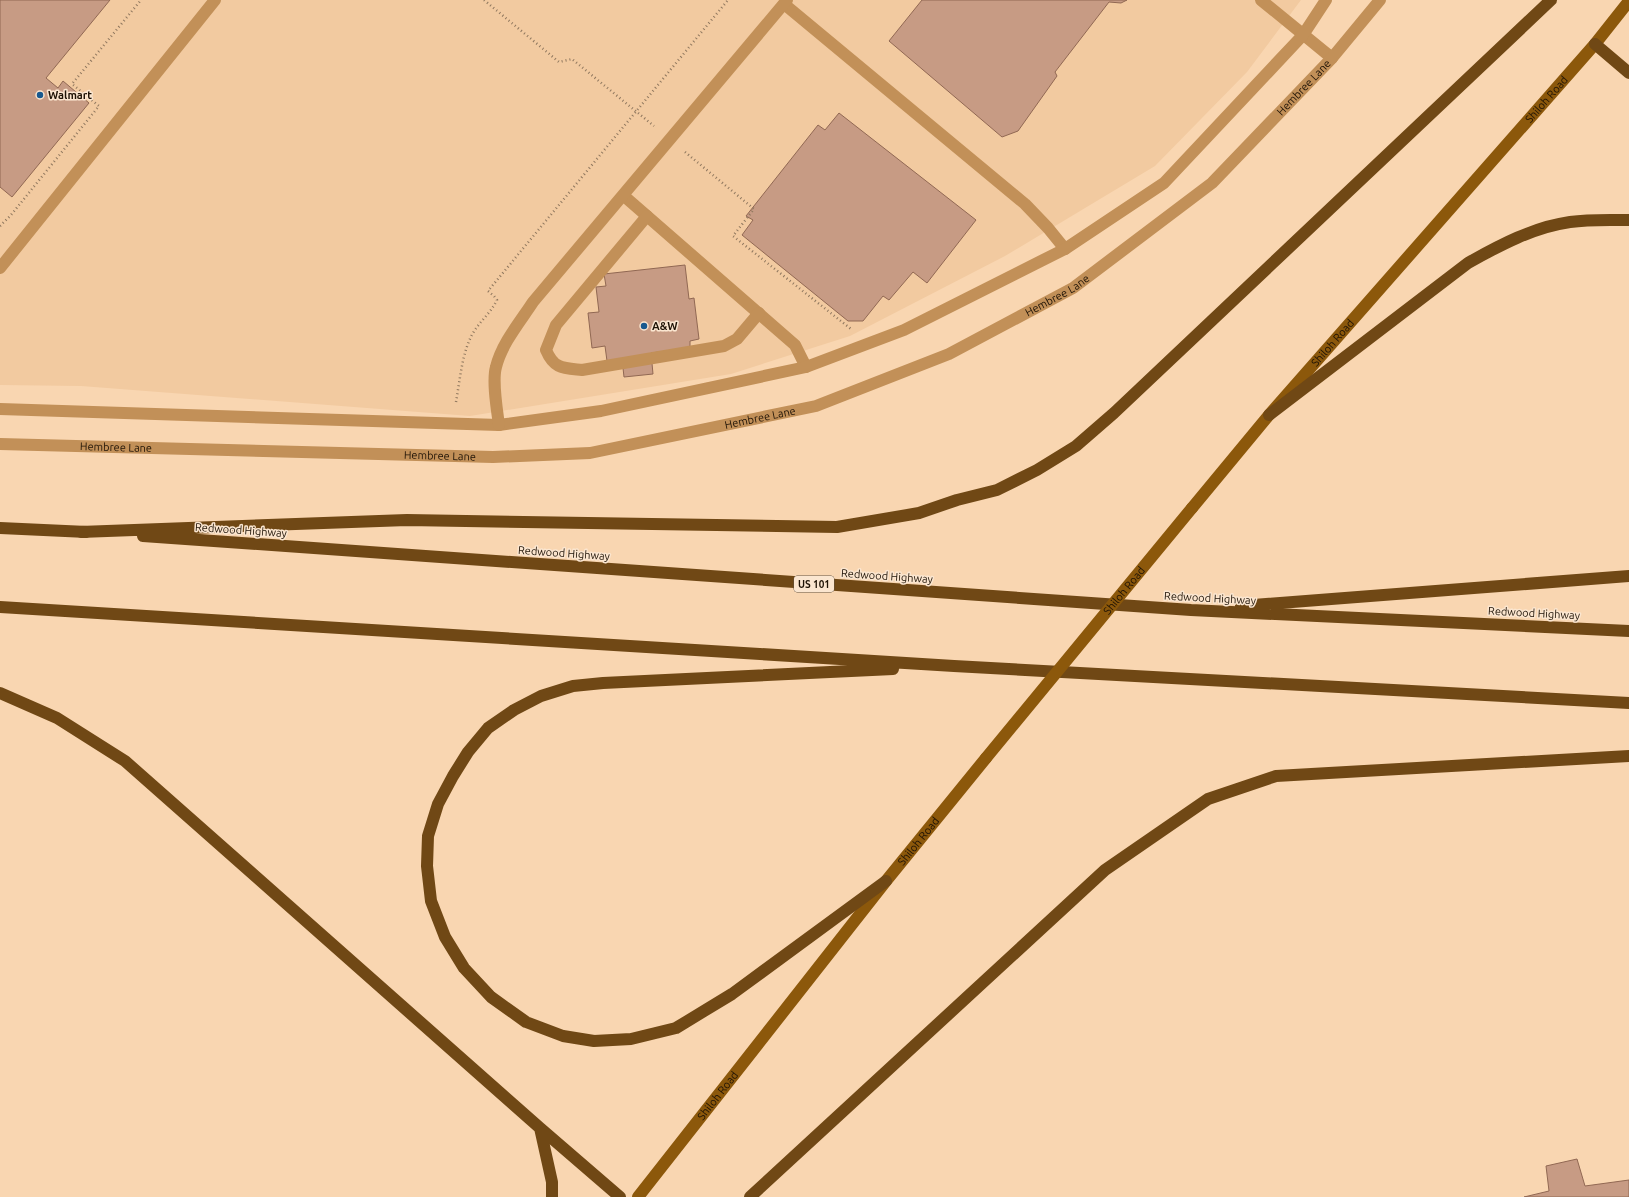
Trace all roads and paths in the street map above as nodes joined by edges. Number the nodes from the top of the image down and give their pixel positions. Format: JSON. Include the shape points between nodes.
{"nodes":[{"id":1,"x":141,"y":0,"type":"edge"},
{"id":2,"x":215,"y":0,"type":"edge"},
{"id":3,"x":728,"y":0,"type":"edge"},
{"id":4,"x":1261,"y":0,"type":"edge"},
{"id":5,"x":1326,"y":0,"type":"edge"},
{"id":6,"x":1380,"y":0,"type":"edge"},
{"id":7,"x":1551,"y":0,"type":"edge"},
{"id":8,"x":1629,"y":1,"type":"edge"},
{"id":9,"x":786,"y":2,"type":"edge"},
{"id":10,"x":1303,"y":35,"type":"junction"},
{"id":11,"x":1595,"y":44,"type":"junction"},
{"id":12,"x":1332,"y":58,"type":"junction"},
{"id":13,"x":1629,"y":73,"type":"edge"},
{"id":14,"x":624,"y":196,"type":"junction"},
{"id":15,"x":647,"y":216,"type":"junction"},
{"id":16,"x":1629,"y":220,"type":"edge"},
{"id":17,"x":0,"y":226,"type":"edge"},
{"id":18,"x":1064,"y":249,"type":"junction"},
{"id":19,"x":0,"y":268,"type":"edge"},
{"id":20,"x":759,"y":313,"type":"junction"},
{"id":21,"x":806,"y":367,"type":"junction"},
{"id":22,"x":456,"y":402,"type":"dead end"},
{"id":23,"x":0,"y":409,"type":"edge"},
{"id":24,"x":1269,"y":415,"type":"junction"},
{"id":25,"x":499,"y":426,"type":"junction"},
{"id":26,"x":0,"y":444,"type":"edge"},
{"id":27,"x":0,"y":528,"type":"edge"},
{"id":28,"x":80,"y":532,"type":"junction"},
{"id":29,"x":1629,"y":576,"type":"edge"},
{"id":30,"x":0,"y":607,"type":"edge"},
{"id":31,"x":1191,"y":610,"type":"junction"},
{"id":32,"x":1629,"y":631,"type":"edge"},
{"id":33,"x":954,"y":666,"type":"junction"},
{"id":34,"x":0,"y":693,"type":"edge"},
{"id":35,"x":1629,"y":703,"type":"edge"},
{"id":36,"x":1629,"y":756,"type":"edge"},
{"id":37,"x":886,"y":880,"type":"junction"},
{"id":38,"x":540,"y":1128,"type":"junction"},
{"id":39,"x":552,"y":1197,"type":"edge"},
{"id":40,"x":620,"y":1197,"type":"edge"},
{"id":41,"x":638,"y":1197,"type":"edge"},
{"id":42,"x":750,"y":1197,"type":"edge"}],
"edges":[{"from":1,"to":17,"type":"path","via":[[72,84],[99,106]]},
{"from":2,"to":19,"type":"street"},
{"from":3,"to":22,"type":"path","via":[[488,291],[497,300],[473,332],[464,353]]},
{"from":4,"to":10,"type":"street"},
{"from":5,"to":10,"type":"street"},
{"from":6,"to":12,"type":"street","name":"Hembree Lane"},
{"from":7,"to":28,"type":"highway","via":[[1114,413],[1076,446],[997,490],[957,500],[919,514],[837,527],[407,520]]},
{"from":8,"to":11,"type":"main road","name":"Shiloh Road"},
{"from":9,"to":14,"type":"street"},
{"from":9,"to":18,"type":"street","via":[[1025,204]]},
{"from":10,"to":12,"type":"street"},
{"from":10,"to":18,"type":"street","via":[[1164,183]]},
{"from":11,"to":13,"type":"highway"},
{"from":11,"to":24,"type":"main road","name":"Shiloh Road"},
{"from":12,"to":26,"type":"street","name":"Hembree Lane","via":[[1212,183],[1073,288],[949,354],[816,406],[590,453],[494,457]]},
{"from":14,"to":15,"type":"street"},
{"from":14,"to":25,"type":"street","via":[[533,302],[505,346],[496,368]]},
{"from":15,"to":20,"type":"street"},
{"from":15,"to":20,"type":"street","via":[[556,325],[546,350],[550,360],[560,368],[582,370],[724,346],[737,339]]},
{"from":16,"to":24,"type":"highway","via":[[1570,222],[1535,231],[1504,243],[1468,263]]},
{"from":18,"to":21,"type":"street","via":[[904,330]]},
{"from":20,"to":21,"type":"street","via":[[795,345]]},
{"from":21,"to":25,"type":"street","via":[[601,411]]},
{"from":23,"to":25,"type":"street"},
{"from":24,"to":37,"type":"main road","name":"Shiloh Road","bridge":true},
{"from":27,"to":28,"type":"highway","name":"Redwood Highway","number":"US 101"},
{"from":28,"to":31,"type":"highway","name":"Redwood Highway","number":"US 101"},
{"from":29,"to":31,"type":"highway"},
{"from":30,"to":33,"type":"highway"},
{"from":31,"to":32,"type":"highway","name":"Redwood Highway","number":"US 101"},
{"from":33,"to":35,"type":"highway"},
{"from":33,"to":37,"type":"highway","via":[[603,683],[573,686],[541,696],[488,728],[468,752],[438,804],[428,836],[427,866],[431,901],[445,937],[464,968],[491,998],[526,1022],[563,1036],[594,1041],[631,1039],[676,1028],[732,994]]},
{"from":34,"to":38,"type":"highway","via":[[57,718],[125,761]]},
{"from":36,"to":42,"type":"highway","via":[[1276,776],[1208,799],[1104,870]]},
{"from":37,"to":41,"type":"main road","name":"Shiloh Road"},
{"from":38,"to":39,"type":"highway","via":[[552,1182]]},
{"from":38,"to":40,"type":"highway"}]}
